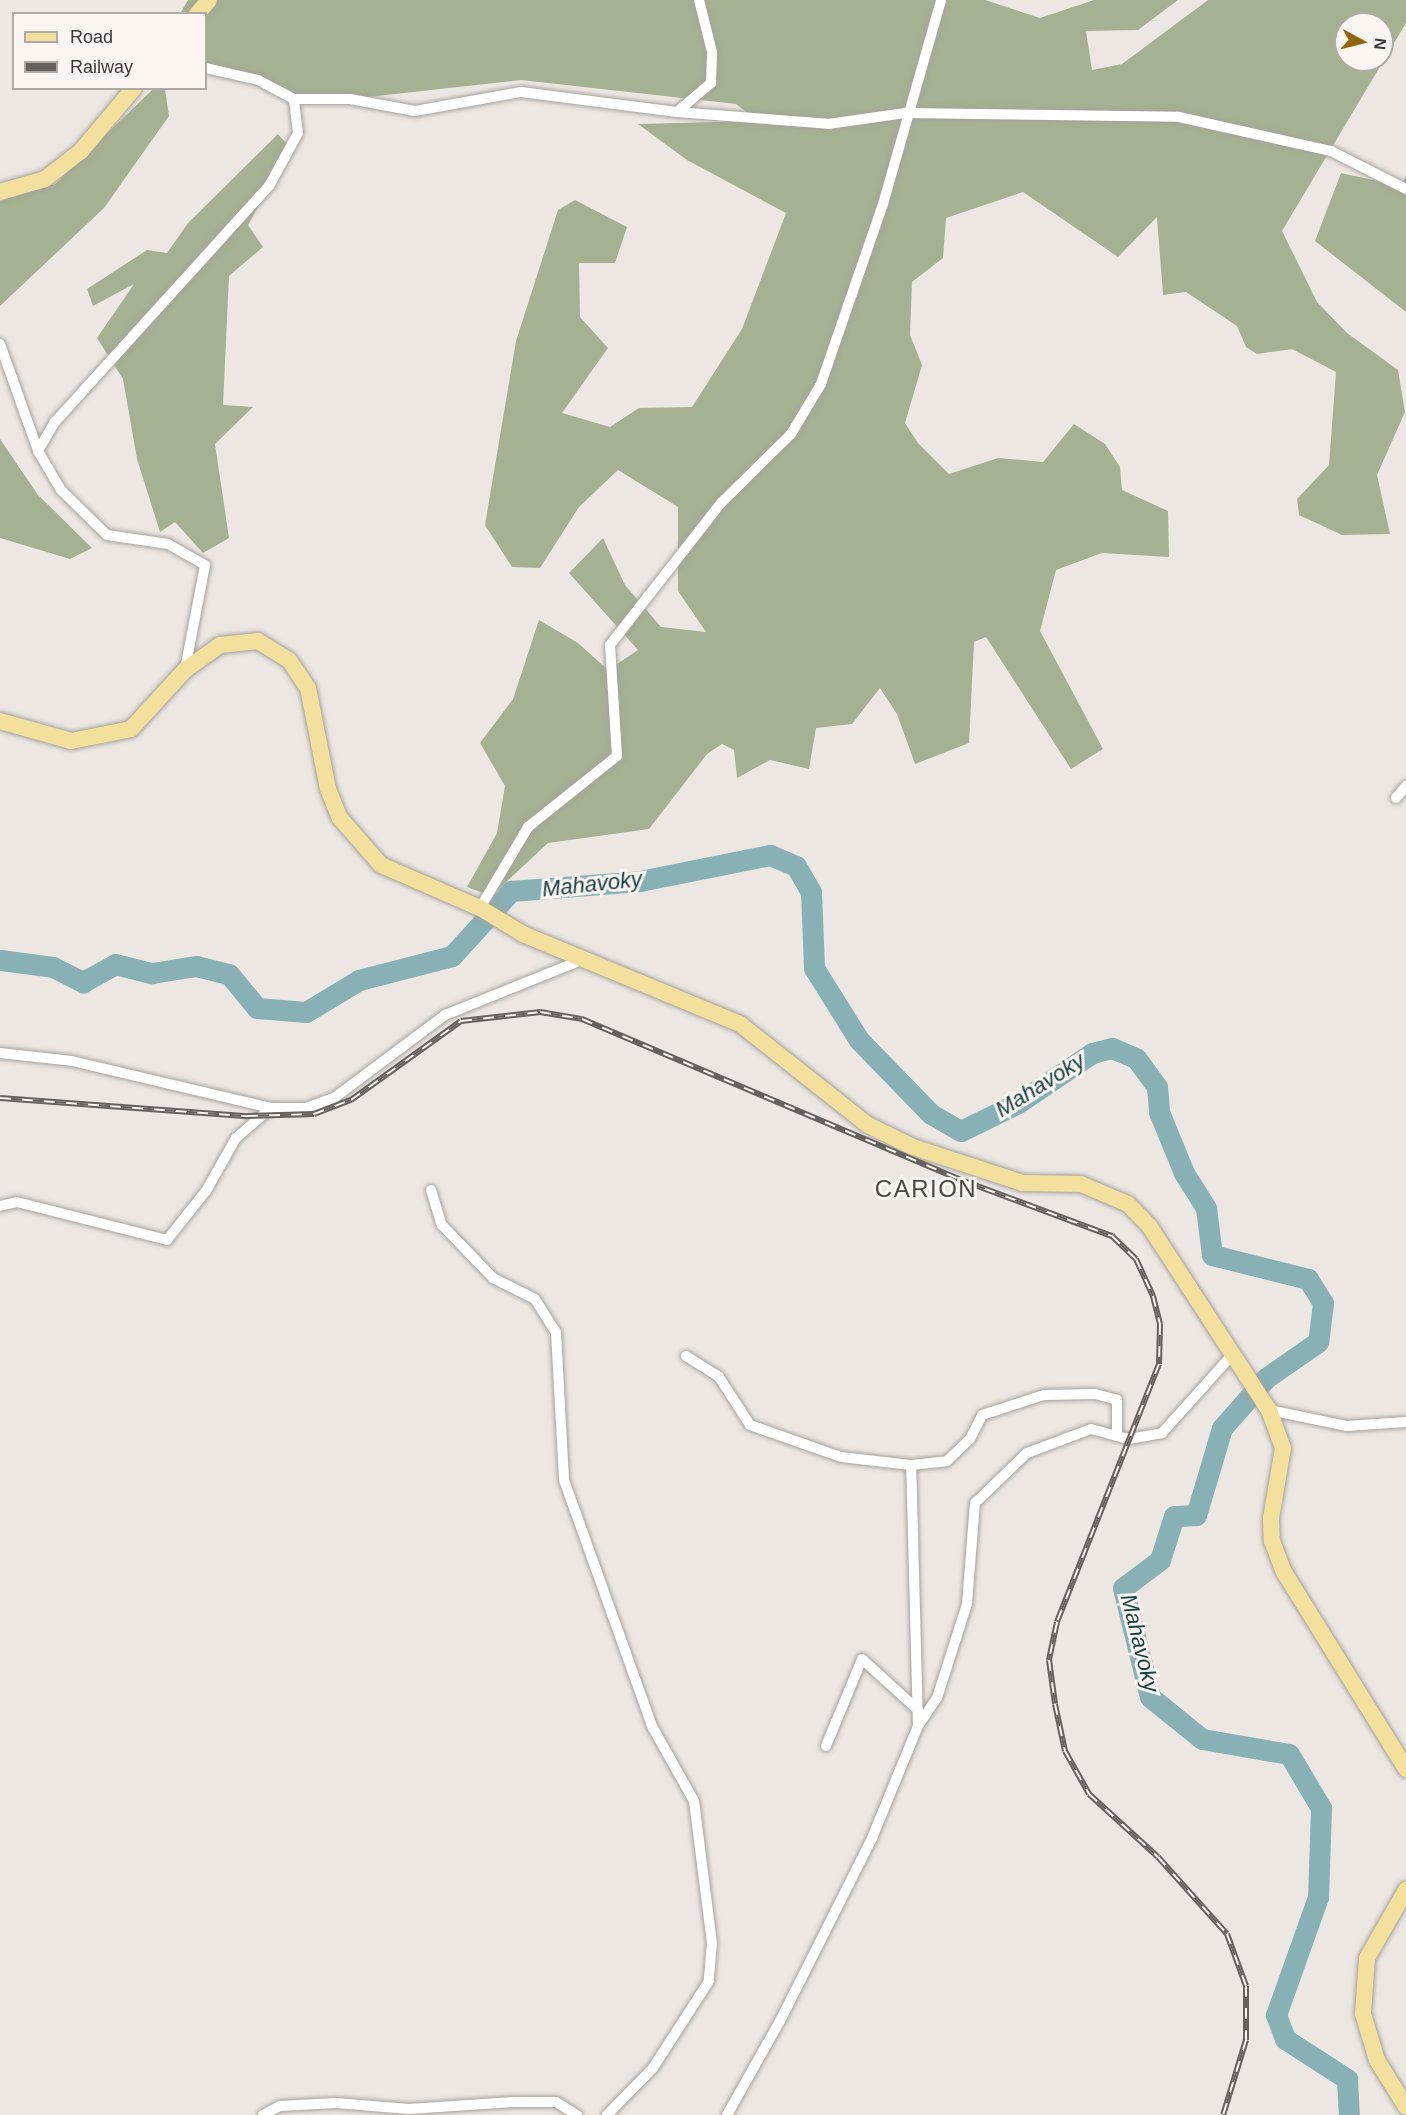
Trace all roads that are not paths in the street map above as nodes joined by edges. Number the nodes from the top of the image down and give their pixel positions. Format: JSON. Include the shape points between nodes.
{"nodes":[{"id":1,"x":208,"y":0,"type":"edge"},
{"id":2,"x":699,"y":0,"type":"edge"},
{"id":3,"x":941,"y":0,"type":"edge"},
{"id":4,"x":199,"y":12,"type":"edge"},
{"id":5,"x":207,"y":68,"type":"edge"},
{"id":6,"x":132,"y":90,"type":"edge"},
{"id":7,"x":294,"y":99,"type":"junction"},
{"id":8,"x":677,"y":112,"type":"junction"},
{"id":9,"x":905,"y":112,"type":"junction"},
{"id":10,"x":1406,"y":189,"type":"edge"},
{"id":11,"x":0,"y":192,"type":"edge"},
{"id":12,"x":0,"y":344,"type":"edge"},
{"id":13,"x":38,"y":451,"type":"junction"},
{"id":14,"x":185,"y":670,"type":"junction"},
{"id":15,"x":0,"y":721,"type":"edge"},
{"id":16,"x":1406,"y":786,"type":"edge"},
{"id":17,"x":1396,"y":798,"type":"dead end"},
{"id":18,"x":480,"y":908,"type":"junction"},
{"id":19,"x":585,"y":959,"type":"junction"},
{"id":20,"x":0,"y":1053,"type":"edge"},
{"id":21,"x":271,"y":1108,"type":"junction"},
{"id":22,"x":431,"y":1190,"type":"dead end"},
{"id":23,"x":0,"y":1206,"type":"edge"},
{"id":24,"x":1232,"y":1355,"type":"junction"},
{"id":25,"x":686,"y":1356,"type":"dead end"},
{"id":26,"x":1269,"y":1410,"type":"junction"},
{"id":27,"x":1406,"y":1422,"type":"edge"},
{"id":28,"x":1117,"y":1435,"type":"junction"},
{"id":29,"x":911,"y":1465,"type":"junction"},
{"id":30,"x":918,"y":1710,"type":"junction"},
{"id":31,"x":918,"y":1726,"type":"junction"},
{"id":32,"x":826,"y":1746,"type":"dead end"},
{"id":33,"x":1406,"y":1769,"type":"edge"},
{"id":34,"x":1406,"y":1890,"type":"edge"},
{"id":35,"x":1406,"y":2106,"type":"edge"},
{"id":36,"x":385,"y":2107,"type":"junction"},
{"id":37,"x":605,"y":2114,"type":"edge"},
{"id":38,"x":263,"y":2115,"type":"edge"},
{"id":39,"x":372,"y":2115,"type":"edge"},
{"id":40,"x":577,"y":2115,"type":"edge"},
{"id":41,"x":727,"y":2115,"type":"edge"}],
"edges":[{"from":1,"to":4,"type":"main road"},
{"from":2,"to":8,"type":"street","via":[[712,52],[711,83]]},
{"from":3,"to":9,"type":"street"},
{"from":5,"to":7,"type":"street","via":[[258,80]]},
{"from":6,"to":11,"type":"main road","via":[[63,165],[45,179]]},
{"from":7,"to":8,"type":"street","via":[[350,99],[415,111],[521,92]]},
{"from":7,"to":13,"type":"street","via":[[298,133],[269,186],[55,422]]},
{"from":8,"to":9,"type":"street","via":[[828,124]]},
{"from":9,"to":10,"type":"street","via":[[1179,117],[1331,151]]},
{"from":9,"to":18,"type":"street","via":[[883,204],[821,384],[791,434],[721,503],[610,645],[616,756],[528,827]]},
{"from":12,"to":13,"type":"street"},
{"from":13,"to":14,"type":"street","via":[[61,490],[107,535],[168,544],[205,565]]},
{"from":14,"to":15,"type":"main road","via":[[131,729],[71,741]]},
{"from":14,"to":18,"type":"main road","via":[[220,645],[258,641],[290,660],[308,688],[328,789],[358,844],[406,879]]},
{"from":16,"to":17,"type":"street"},
{"from":18,"to":19,"type":"main road","via":[[525,935]]},
{"from":19,"to":21,"type":"street","via":[[445,1015],[334,1098],[306,1108]]},
{"from":19,"to":24,"type":"main road","via":[[740,1024],[868,1125],[913,1147],[1023,1183],[1081,1184],[1128,1204],[1150,1227]]},
{"from":20,"to":21,"type":"street","via":[[72,1060]]},
{"from":21,"to":23,"type":"street","via":[[236,1138],[206,1191],[167,1240],[17,1202]]},
{"from":22,"to":37,"type":"street","via":[[442,1225],[492,1278],[535,1299],[556,1332],[564,1480],[653,1728],[694,1801],[712,1943],[709,1981],[652,2068]]},
{"from":24,"to":26,"type":"main road"},
{"from":24,"to":28,"type":"street","via":[[1162,1433]]},
{"from":25,"to":29,"type":"street","via":[[719,1377],[750,1425],[841,1457]]},
{"from":26,"to":27,"type":"street","via":[[1347,1426]]},
{"from":26,"to":33,"type":"main road","via":[[1283,1448],[1271,1518],[1276,1551],[1363,1706]]},
{"from":28,"to":29,"type":"street","via":[[1117,1400],[1095,1394],[1044,1395],[982,1415],[970,1438],[947,1461]]},
{"from":28,"to":31,"type":"street","via":[[1091,1429],[1027,1453],[975,1503],[967,1604],[937,1698]]},
{"from":29,"to":30,"type":"street"},
{"from":30,"to":31,"type":"street"},
{"from":30,"to":32,"type":"street","via":[[862,1659]]},
{"from":31,"to":41,"type":"street","via":[[872,1838]]},
{"from":34,"to":35,"type":"main road","via":[[1367,1958],[1363,2005],[1377,2060]]},
{"from":36,"to":38,"type":"street","via":[[280,2106]]},
{"from":36,"to":39,"type":"street"},
{"from":36,"to":40,"type":"street","via":[[556,2102]]}]}
